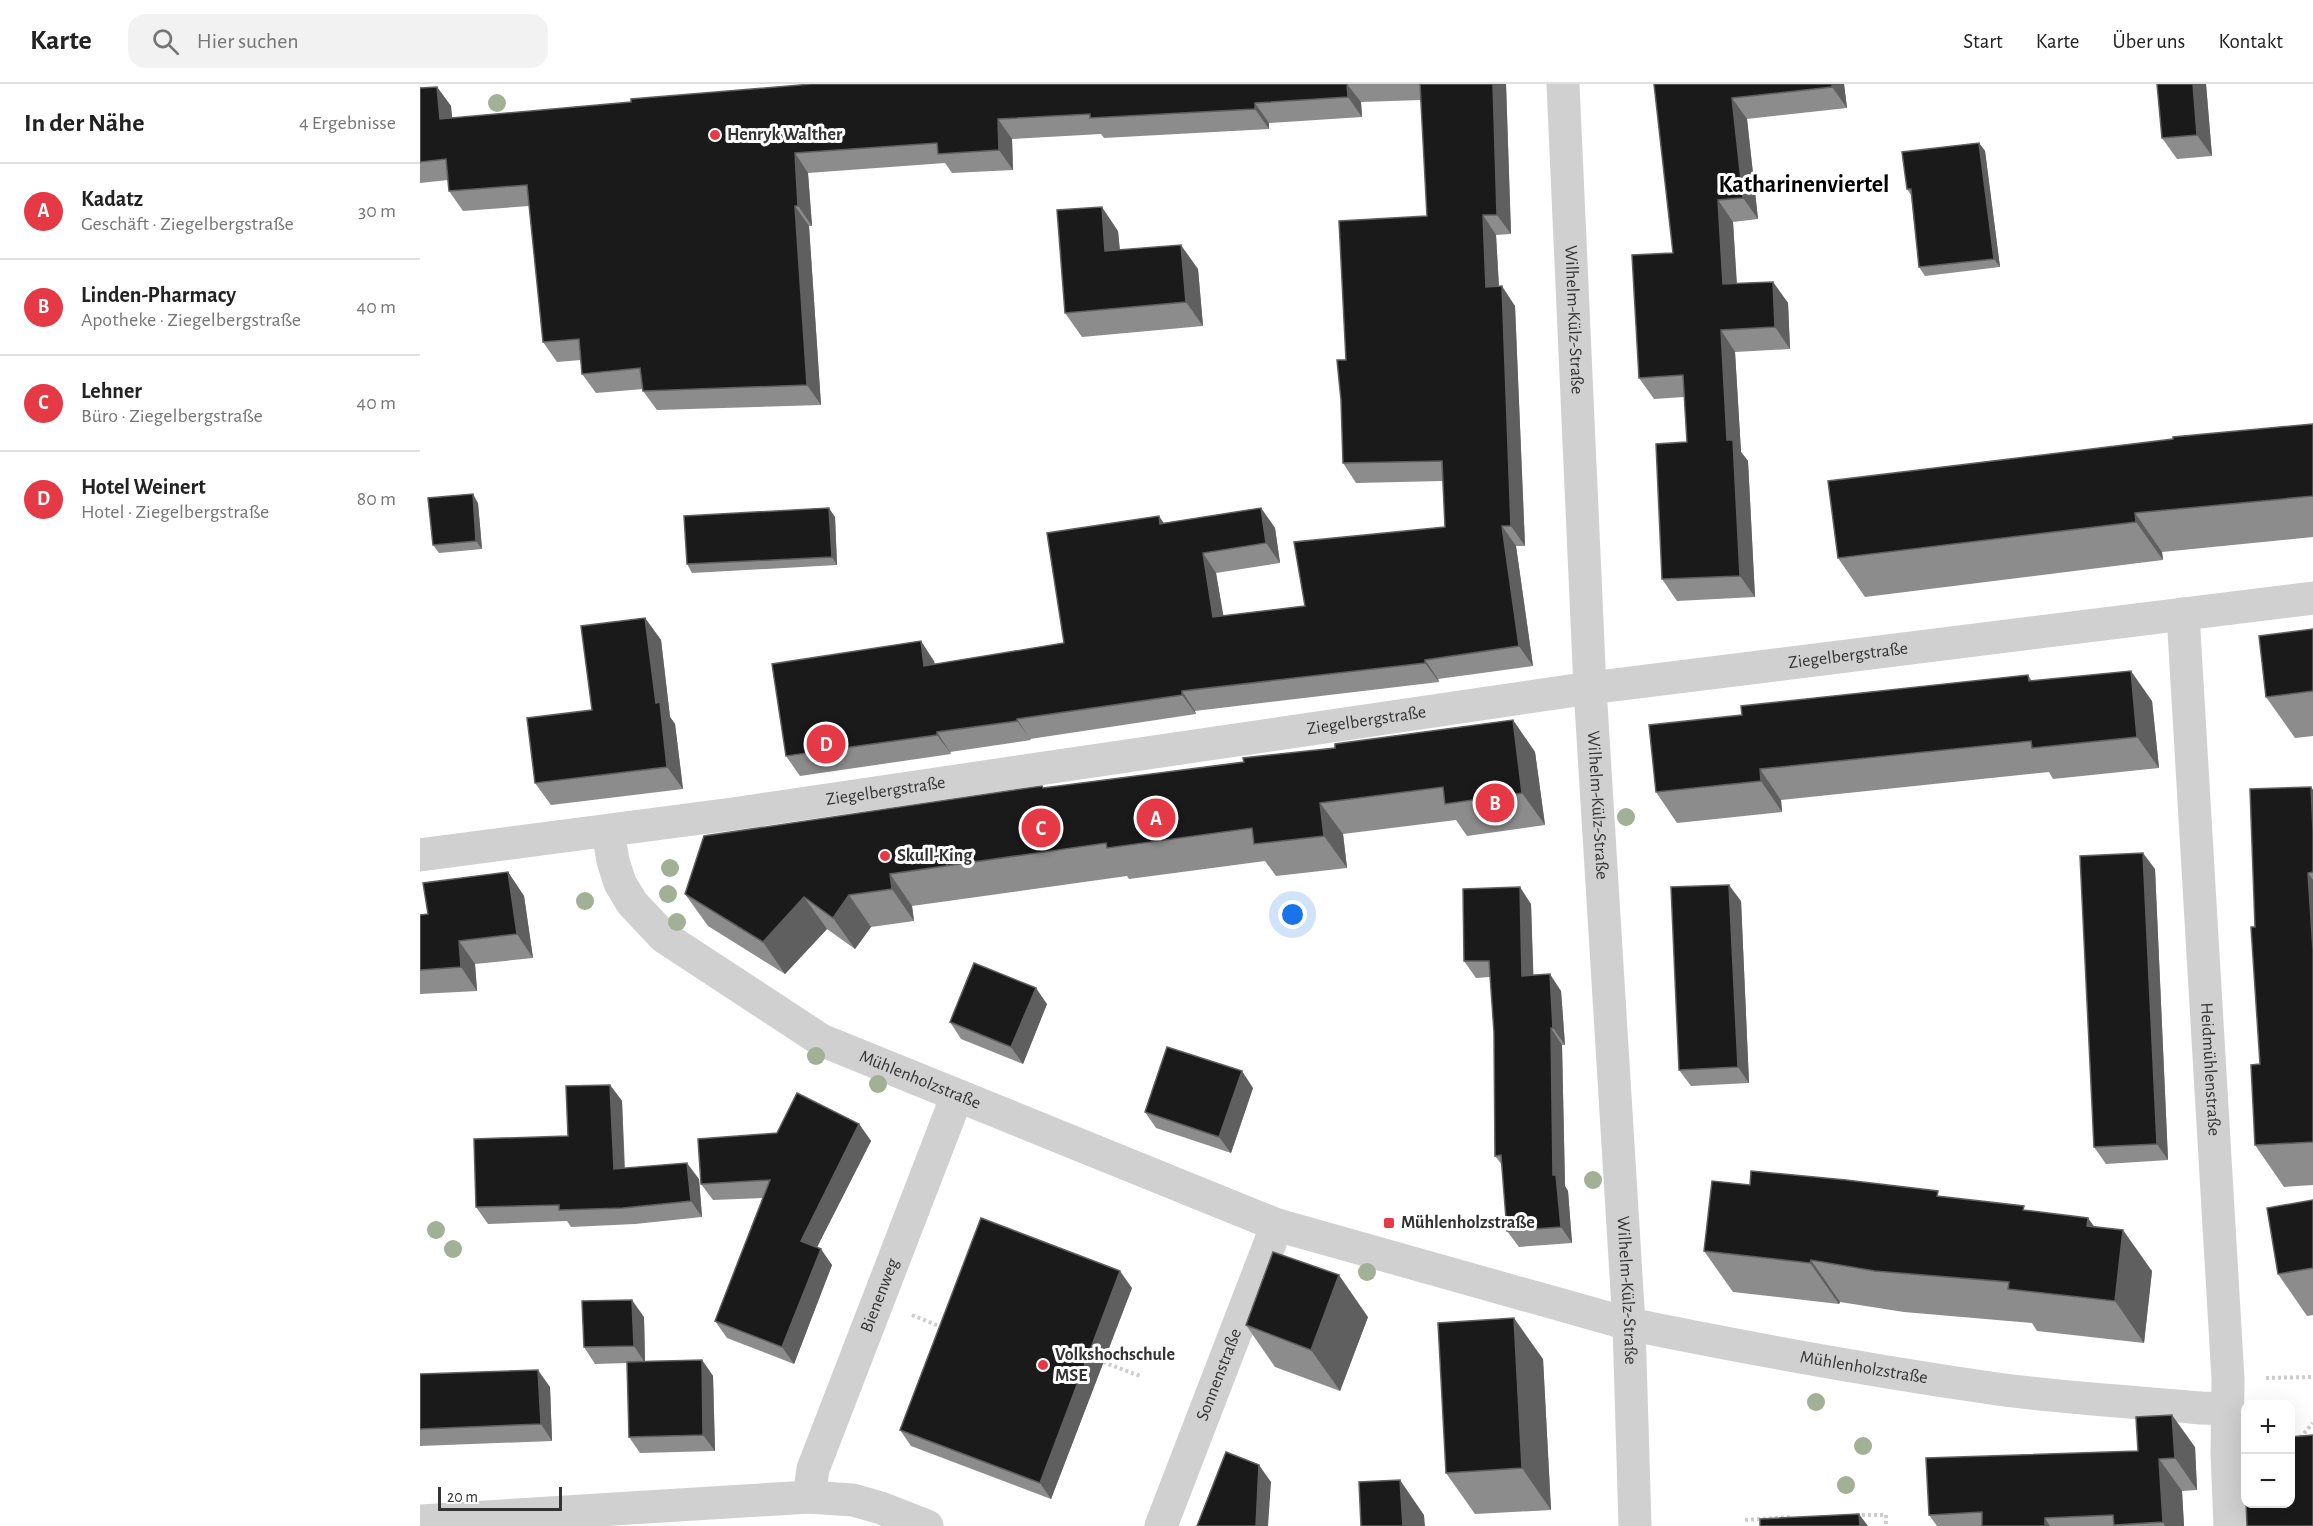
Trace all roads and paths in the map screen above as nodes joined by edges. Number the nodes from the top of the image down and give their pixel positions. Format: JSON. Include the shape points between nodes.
{"nodes":[{"id":1,"x":1563,"y":84,"type":"edge"},
{"id":2,"x":2313,"y":598,"type":"edge"},
{"id":3,"x":2183,"y":614,"type":"junction"},
{"id":4,"x":1590,"y":688,"type":"junction"},
{"id":5,"x":608,"y":831,"type":"junction"},
{"id":6,"x":420,"y":855,"type":"edge"},
{"id":7,"x":957,"y":1096,"type":"junction"},
{"id":8,"x":1277,"y":1225,"type":"junction"},
{"id":9,"x":914,"y":1316,"type":"dead end"},
{"id":10,"x":1629,"y":1324,"type":"junction"},
{"id":11,"x":945,"y":1328,"type":"edge"},
{"id":12,"x":1103,"y":1362,"type":"dead end"},
{"id":13,"x":1140,"y":1376,"type":"dead end"},
{"id":14,"x":2313,"y":1377,"type":"edge"},
{"id":15,"x":2227,"y":1394,"type":"junction"},
{"id":16,"x":2313,"y":1423,"type":"edge"},
{"id":17,"x":2298,"y":1440,"type":"junction"},
{"id":18,"x":2295,"y":1442,"type":"edge"},
{"id":19,"x":2303,"y":1443,"type":"edge"},
{"id":20,"x":809,"y":1497,"type":"junction"},
{"id":21,"x":1852,"y":1515,"type":"edge"},
{"id":22,"x":1797,"y":1517,"type":"edge"},
{"id":23,"x":1745,"y":1520,"type":"dead end"},
{"id":24,"x":420,"y":1521,"type":"edge"},
{"id":25,"x":927,"y":1526,"type":"edge"},
{"id":26,"x":1161,"y":1526,"type":"edge"},
{"id":27,"x":1635,"y":1526,"type":"edge"},
{"id":28,"x":1886,"y":1526,"type":"edge"},
{"id":29,"x":2230,"y":1526,"type":"edge"}],
"edges":[{"from":1,"to":4,"type":"street","name":"Wilhelm-Külz-Straße"},
{"from":2,"to":3,"type":"street","name":"Ziegelbergstraße"},
{"from":3,"to":4,"type":"street","name":"Ziegelbergstraße"},
{"from":3,"to":15,"type":"street","name":"Heidmühlenstraße"},
{"from":4,"to":5,"type":"street","name":"Ziegelbergstraße"},
{"from":4,"to":10,"type":"street","name":"Wilhelm-Külz-Straße"},
{"from":5,"to":6,"type":"street","name":"Ziegelbergstraße"},
{"from":5,"to":7,"type":"street","name":"Mühlenholzstraße","via":[[620,884],[664,937],[821,1040]]},
{"from":7,"to":8,"type":"street","name":"Mühlenholzstraße"},
{"from":7,"to":20,"type":"street","name":"Bienenweg","via":[[813,1469]]},
{"from":8,"to":10,"type":"street","name":"Mühlenholzstraße"},
{"from":8,"to":26,"type":"street","name":"Sonnenstraße"},
{"from":9,"to":11,"type":"path"},
{"from":10,"to":15,"type":"street","name":"Mühlenholzstraße","via":[[1867,1369],[2000,1389],[2201,1408]]},
{"from":10,"to":27,"type":"street","name":"Wilhelm-Külz-Straße"},
{"from":12,"to":13,"type":"path"},
{"from":14,"to":15,"type":"path"},
{"from":15,"to":29,"type":"street","name":"Heidmühlenstraße"},
{"from":16,"to":17,"type":"path"},
{"from":17,"to":18,"type":"path"},
{"from":17,"to":19,"type":"path"},
{"from":20,"to":24,"type":"street"},
{"from":20,"to":25,"type":"street","via":[[853,1500]]},
{"from":21,"to":28,"type":"path","via":[[1886,1515]]},
{"from":22,"to":23,"type":"path"}]}
